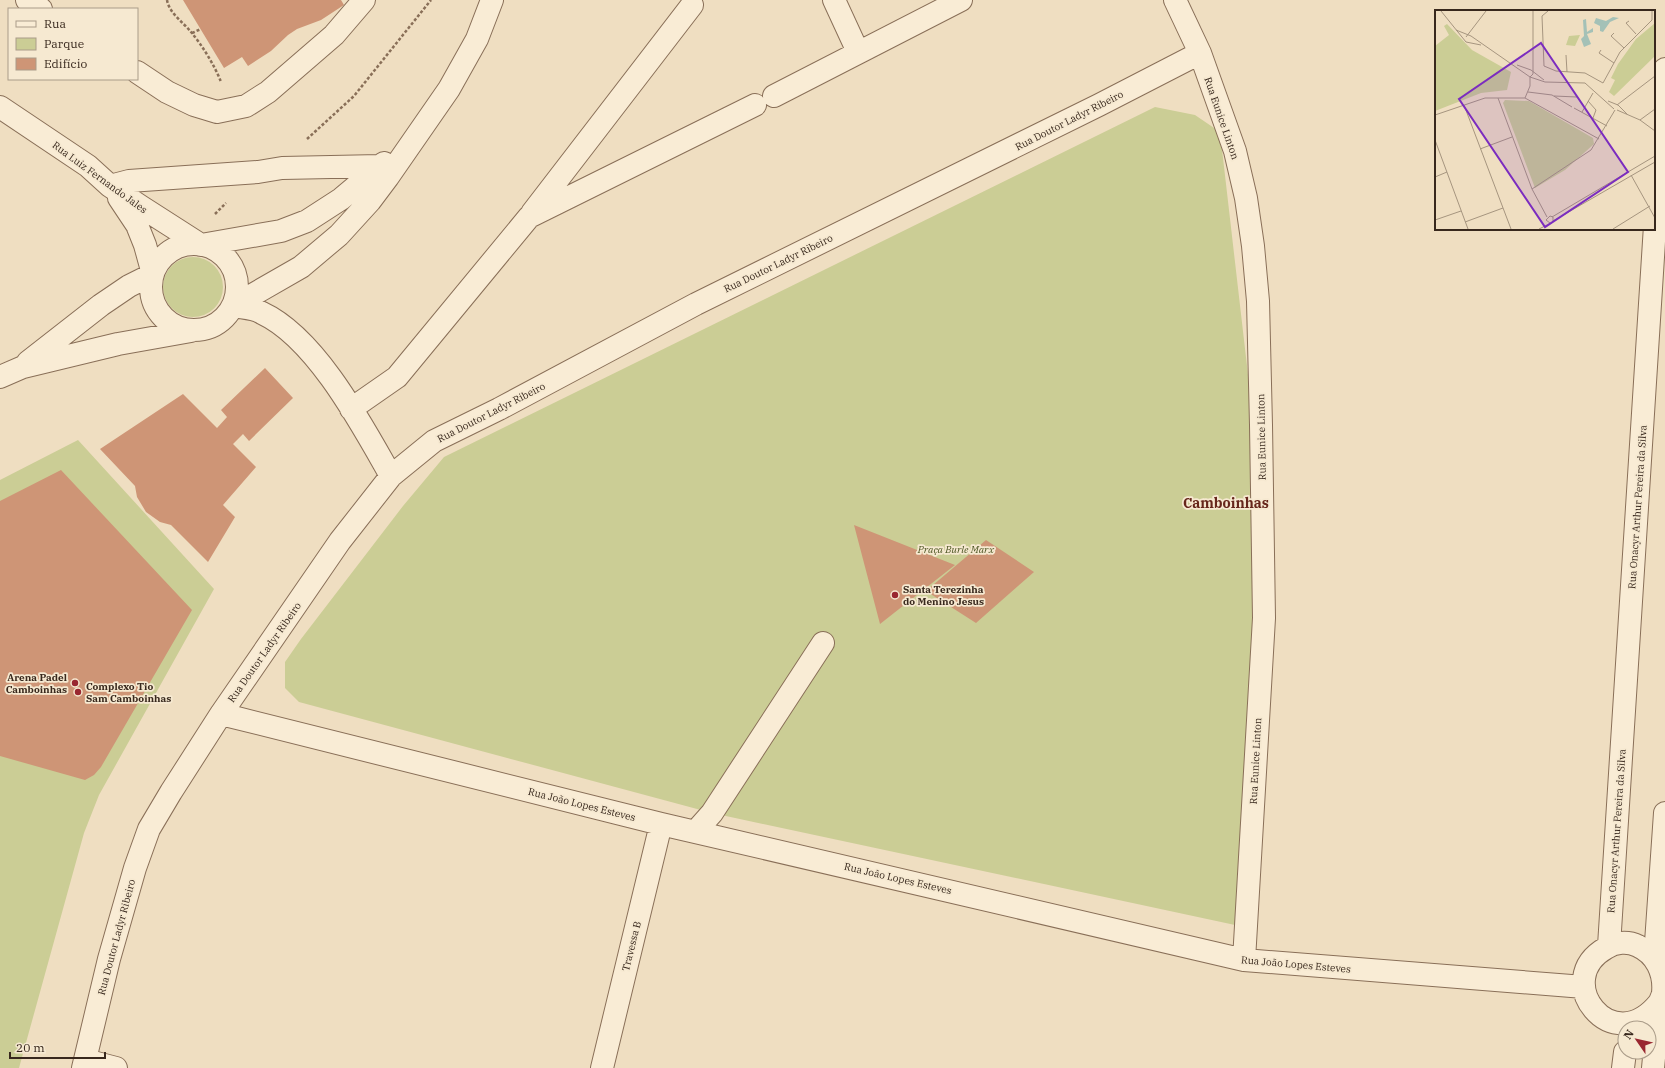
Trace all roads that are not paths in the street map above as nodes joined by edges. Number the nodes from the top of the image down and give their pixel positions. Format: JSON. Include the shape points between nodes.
{"nodes":[{"id":1,"x":27,"y":0,"type":"edge"},
{"id":2,"x":364,"y":0,"type":"edge"},
{"id":3,"x":492,"y":0,"type":"edge"},
{"id":4,"x":834,"y":0,"type":"edge"},
{"id":5,"x":961,"y":0,"type":"edge"},
{"id":6,"x":1175,"y":0,"type":"edge"},
{"id":7,"x":692,"y":5,"type":"dead end"},
{"id":8,"x":39,"y":8,"type":"edge"},
{"id":9,"x":858,"y":52,"type":"junction"},
{"id":10,"x":1200,"y":53,"type":"junction"},
{"id":11,"x":1665,"y":69,"type":"edge"},
{"id":12,"x":138,"y":73,"type":"edge"},
{"id":13,"x":774,"y":96,"type":"dead end"},
{"id":14,"x":754,"y":106,"type":"dead end"},
{"id":15,"x":0,"y":107,"type":"edge"},
{"id":16,"x":411,"y":144,"type":"junction"},
{"id":17,"x":380,"y":166,"type":"junction"},
{"id":18,"x":110,"y":186,"type":"junction"},
{"id":19,"x":529,"y":217,"type":"junction"},
{"id":20,"x":1655,"y":226,"type":"edge"},
{"id":21,"x":1655,"y":230,"type":"edge"},
{"id":22,"x":201,"y":245,"type":"junction"},
{"id":23,"x":153,"y":274,"type":"junction"},
{"id":24,"x":233,"y":306,"type":"junction"},
{"id":25,"x":191,"y":331,"type":"junction"},
{"id":26,"x":23,"y":367,"type":"junction"},
{"id":27,"x":0,"y":378,"type":"edge"},
{"id":28,"x":351,"y":409,"type":"junction"},
{"id":29,"x":391,"y":476,"type":"junction"},
{"id":30,"x":823,"y":643,"type":"dead end"},
{"id":31,"x":221,"y":714,"type":"junction"},
{"id":32,"x":1665,"y":813,"type":"edge"},
{"id":33,"x":661,"y":824,"type":"junction"},
{"id":34,"x":696,"y":831,"type":"junction"},
{"id":35,"x":1609,"y":946,"type":"junction"},
{"id":36,"x":1655,"y":957,"type":"junction"},
{"id":37,"x":1244,"y":960,"type":"junction"},
{"id":38,"x":1584,"y":987,"type":"junction"},
{"id":39,"x":1659,"y":1003,"type":"junction"},
{"id":40,"x":1640,"y":1020,"type":"edge"},
{"id":41,"x":1617,"y":1023,"type":"edge"},
{"id":42,"x":84,"y":1064,"type":"edge"},
{"id":43,"x":116,"y":1068,"type":"edge"},
{"id":44,"x":602,"y":1068,"type":"edge"},
{"id":45,"x":1653,"y":1068,"type":"edge"}],
"edges":[{"from":1,"to":8,"type":"street"},
{"from":2,"to":12,"type":"street","via":[[334,35],[268,92],[246,106],[217,112],[194,105],[167,92]]},
{"from":3,"to":16,"type":"street","via":[[477,39],[449,89]]},
{"from":4,"to":9,"type":"street"},
{"from":5,"to":9,"type":"street"},
{"from":6,"to":10,"type":"street","name":"Rua Eunice Linton"},
{"from":7,"to":19,"type":"street"},
{"from":9,"to":13,"type":"street"},
{"from":10,"to":29,"type":"street","name":"Rua Doutor Ladyr Ribeiro","via":[[696,304],[500,409],[434,441]]},
{"from":10,"to":37,"type":"street","name":"Rua Eunice Linton","via":[[1241,174],[1253,246],[1258,301],[1264,618]]},
{"from":11,"to":20,"type":"street","name":"Rua Onacyr Arthur Pereira da Silva"},
{"from":14,"to":19,"type":"street"},
{"from":15,"to":18,"type":"street","name":"Rua Luiz Fernando Jales","via":[[88,166]]},
{"from":16,"to":17,"type":"street"},
{"from":16,"to":24,"type":"street","via":[[370,201],[339,235],[301,266]]},
{"from":17,"to":18,"type":"street","via":[[282,168],[130,181]]},
{"from":17,"to":22,"type":"street","via":[[341,199],[307,221],[281,231]]},
{"from":18,"to":22,"type":"street","name":"Rua Luiz Fernando Jales"},
{"from":18,"to":23,"type":"street","via":[[138,225]]},
{"from":19,"to":28,"type":"street","via":[[397,377]]},
{"from":21,"to":35,"type":"street","name":"Rua Onacyr Arthur Pereira da Silva"},
{"from":22,"to":23,"type":"street","via":[[184,245],[176,248],[161,259]]},
{"from":22,"to":24,"type":"street","via":[[214,249],[232,268],[237,293]]},
{"from":23,"to":25,"type":"street","via":[[152,300],[158,312],[167,322]]},
{"from":23,"to":26,"type":"street","via":[[101,305]]},
{"from":24,"to":25,"type":"street","via":[[216,324]]},
{"from":24,"to":28,"type":"street","via":[[261,312],[284,326],[315,356]]},
{"from":25,"to":26,"type":"street","via":[[118,344]]},
{"from":26,"to":27,"type":"street"},
{"from":28,"to":29,"type":"street"},
{"from":29,"to":31,"type":"street","name":"Rua Doutor Ladyr Ribeiro","via":[[340,542]]},
{"from":30,"to":34,"type":"street","via":[[712,813]]},
{"from":31,"to":33,"type":"street","name":"Rua João Lopes Esteves"},
{"from":31,"to":42,"type":"street","name":"Rua Doutor Ladyr Ribeiro","via":[[149,829],[109,959]]},
{"from":32,"to":36,"type":"street"},
{"from":33,"to":34,"type":"street","name":"Rua João Lopes Esteves"},
{"from":33,"to":44,"type":"street","name":"Travessa B"},
{"from":34,"to":37,"type":"street","name":"Rua João Lopes Esteves"},
{"from":35,"to":36,"type":"street","via":[[1621,943],[1634,944]]},
{"from":35,"to":38,"type":"street","via":[[1598,952],[1590,963],[1585,974]]},
{"from":36,"to":39,"type":"street","via":[[1664,980]]},
{"from":37,"to":38,"type":"street","name":"Rua João Lopes Esteves"},
{"from":38,"to":41,"type":"street","via":[[1587,999],[1594,1010]]},
{"from":39,"to":40,"type":"street","via":[[1651,1013]]},
{"from":39,"to":45,"type":"street"},
{"from":42,"to":43,"type":"street"}]}
